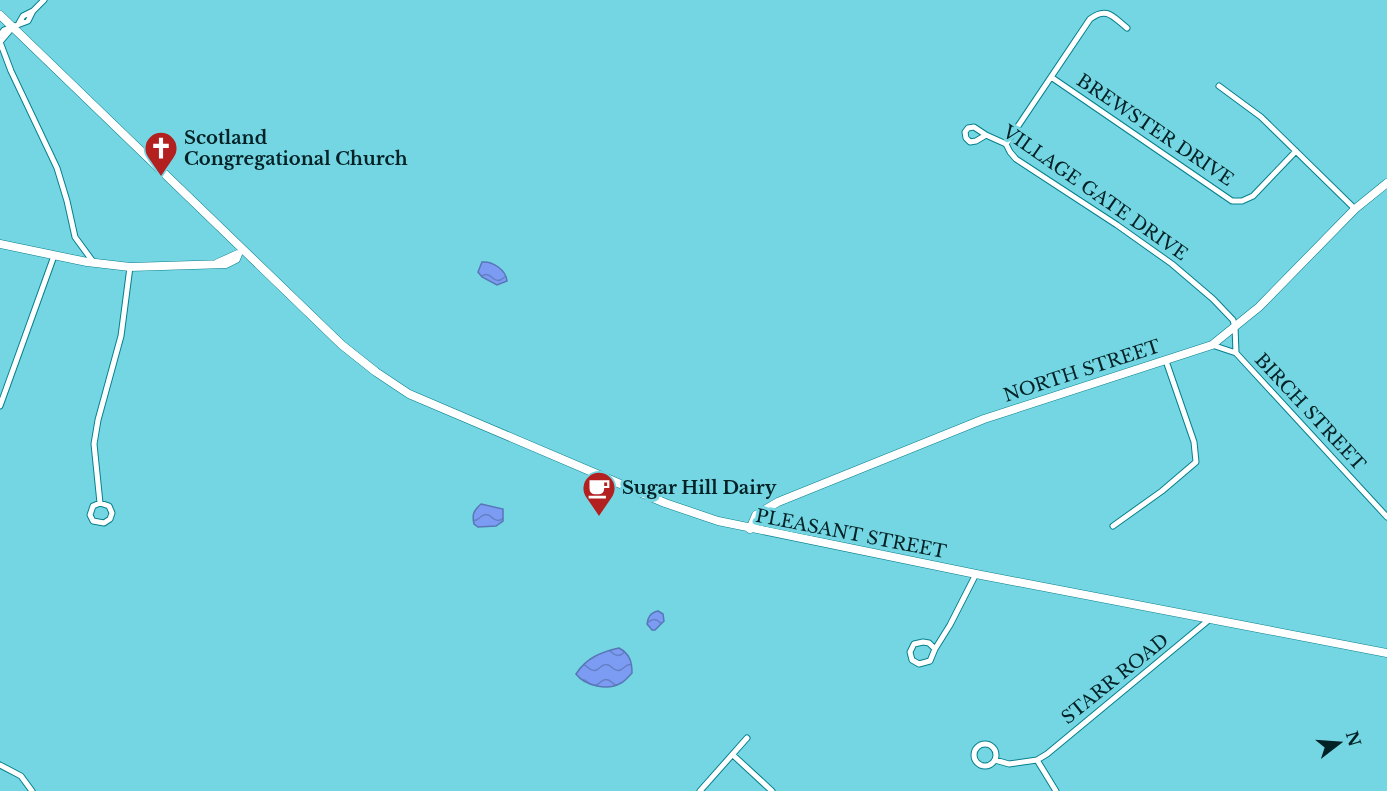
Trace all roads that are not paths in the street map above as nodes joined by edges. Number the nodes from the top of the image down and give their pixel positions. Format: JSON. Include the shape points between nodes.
{"nodes":[{"id":1,"x":44,"y":0,"type":"edge"},
{"id":2,"x":0,"y":15,"type":"edge"},
{"id":3,"x":16,"y":25,"type":"junction"},
{"id":4,"x":1127,"y":28,"type":"dead end"},
{"id":5,"x":0,"y":35,"type":"edge"},
{"id":6,"x":0,"y":42,"type":"edge"},
{"id":7,"x":1051,"y":76,"type":"junction"},
{"id":8,"x":1219,"y":86,"type":"dead end"},
{"id":9,"x":986,"y":135,"type":"dead end"},
{"id":10,"x":1006,"y":144,"type":"junction"},
{"id":11,"x":1296,"y":151,"type":"junction"},
{"id":12,"x":1387,"y":183,"type":"edge"},
{"id":13,"x":1354,"y":209,"type":"junction"},
{"id":14,"x":0,"y":244,"type":"edge"},
{"id":15,"x":241,"y":252,"type":"junction"},
{"id":16,"x":54,"y":256,"type":"junction"},
{"id":17,"x":94,"y":263,"type":"junction"},
{"id":18,"x":130,"y":267,"type":"junction"},
{"id":19,"x":1235,"y":327,"type":"junction"},
{"id":20,"x":1212,"y":345,"type":"junction"},
{"id":21,"x":1236,"y":353,"type":"junction"},
{"id":22,"x":1166,"y":361,"type":"junction"},
{"id":23,"x":0,"y":406,"type":"edge"},
{"id":24,"x":100,"y":503,"type":"junction"},
{"id":25,"x":1387,"y":517,"type":"edge"},
{"id":26,"x":1113,"y":526,"type":"dead end"},
{"id":27,"x":750,"y":529,"type":"junction"},
{"id":28,"x":976,"y":574,"type":"junction"},
{"id":29,"x":1210,"y":619,"type":"junction"},
{"id":30,"x":934,"y":649,"type":"junction"},
{"id":31,"x":1387,"y":653,"type":"edge"},
{"id":32,"x":747,"y":738,"type":"dead end"},
{"id":33,"x":734,"y":755,"type":"junction"},
{"id":34,"x":995,"y":760,"type":"junction"},
{"id":35,"x":1037,"y":760,"type":"junction"},
{"id":36,"x":0,"y":765,"type":"edge"},
{"id":37,"x":32,"y":791,"type":"edge"},
{"id":38,"x":700,"y":791,"type":"edge"},
{"id":39,"x":772,"y":791,"type":"edge"},
{"id":40,"x":1056,"y":791,"type":"edge"}],
"edges":[{"from":1,"to":3,"type":"street","via":[[28,21]]},
{"from":2,"to":3,"type":"main road"},
{"from":3,"to":5,"type":"street"},
{"from":3,"to":6,"type":"street"},
{"from":3,"to":15,"type":"main road","name":"PLEASANT STREET"},
{"from":4,"to":7,"type":"street","via":[[1106,12],[1099,12]]},
{"from":6,"to":17,"type":"street","via":[[57,168],[75,237]]},
{"from":7,"to":10,"type":"street"},
{"from":7,"to":11,"type":"street","name":"BREWSTER DRIVE","via":[[1232,201],[1253,196]]},
{"from":8,"to":11,"type":"street","via":[[1262,117]]},
{"from":9,"to":10,"type":"street","name":"VILLAGE GATE DRIVE"},
{"from":10,"to":19,"type":"street","name":"VILLAGE GATE DRIVE","via":[[1016,159],[1172,264],[1228,313]]},
{"from":11,"to":13,"type":"street"},
{"from":12,"to":13,"type":"main road","name":"NORTH STREET"},
{"from":13,"to":19,"type":"main road","name":"NORTH STREET"},
{"from":14,"to":16,"type":"main road"},
{"from":15,"to":18,"type":"main road","via":[[230,262]]},
{"from":15,"to":27,"type":"main road","name":"PLEASANT STREET","via":[[342,345],[409,394],[665,502]]},
{"from":16,"to":17,"type":"main road"},
{"from":16,"to":23,"type":"street"},
{"from":17,"to":18,"type":"main road"},
{"from":18,"to":24,"type":"street","via":[[121,336],[95,437]]},
{"from":19,"to":20,"type":"main road","name":"NORTH STREET"},
{"from":19,"to":21,"type":"street","name":"BIRCH STREET"},
{"from":20,"to":21,"type":"street","name":"BIRCH STREET"},
{"from":20,"to":22,"type":"main road","name":"NORTH STREET"},
{"from":21,"to":25,"type":"street","name":"BIRCH STREET"},
{"from":22,"to":26,"type":"street","via":[[1194,442],[1196,462]]},
{"from":22,"to":27,"type":"main road","name":"NORTH STREET","via":[[984,419],[789,497],[756,515]]},
{"from":24,"to":24,"type":"street","via":[[109,506],[112,513],[104,523],[93,521],[90,515],[93,506]]},
{"from":27,"to":28,"type":"main road","name":"PLEASANT STREET"},
{"from":28,"to":29,"type":"main road","name":"PLEASANT STREET"},
{"from":28,"to":30,"type":"street"},
{"from":29,"to":31,"type":"main road","name":"PLEASANT STREET"},
{"from":29,"to":35,"type":"street","name":"STARR ROAD"},
{"from":30,"to":30,"type":"street","via":[[932,659],[924,663],[914,662],[910,655],[912,646],[918,642],[929,643]]},
{"from":32,"to":33,"type":"street"},
{"from":33,"to":38,"type":"street"},
{"from":33,"to":39,"type":"street"},
{"from":34,"to":34,"type":"street","via":[[980,765],[975,761],[976,748],[990,745]]},
{"from":34,"to":35,"type":"street","via":[[1009,764]]},
{"from":35,"to":40,"type":"street"},
{"from":36,"to":37,"type":"street","via":[[21,776]]}]}
